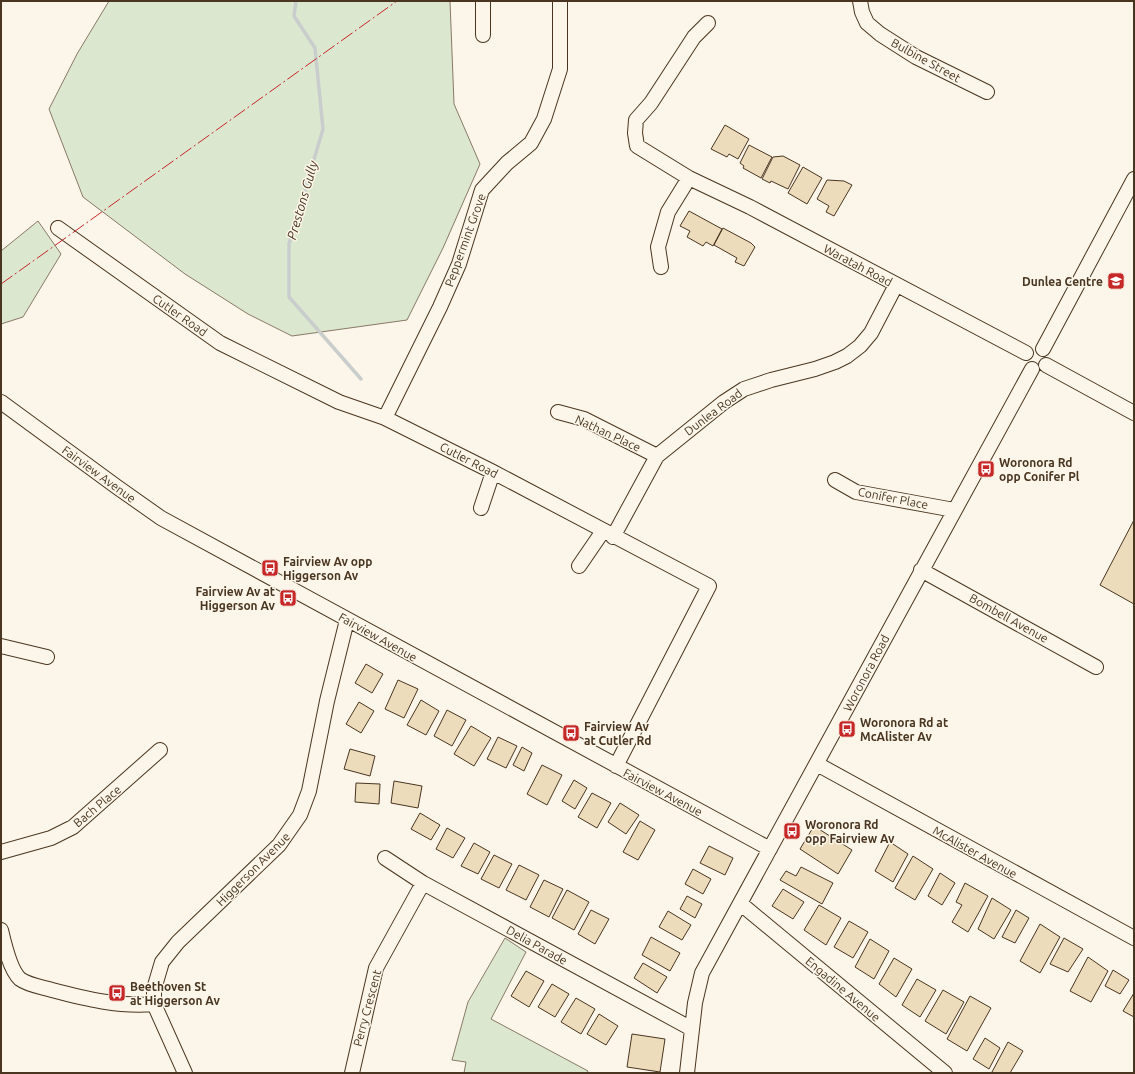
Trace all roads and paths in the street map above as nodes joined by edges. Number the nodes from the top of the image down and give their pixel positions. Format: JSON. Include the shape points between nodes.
{"nodes":[{"id":1,"x":483,"y":1,"type":"edge"},
{"id":2,"x":560,"y":1,"type":"edge"},
{"id":3,"x":860,"y":1,"type":"edge"},
{"id":4,"x":708,"y":23,"type":"dead end"},
{"id":5,"x":483,"y":35,"type":"dead end"},
{"id":6,"x":987,"y":92,"type":"dead end"},
{"id":7,"x":689,"y":178,"type":"junction"},
{"id":8,"x":1134,"y":179,"type":"edge"},
{"id":9,"x":58,"y":228,"type":"dead end"},
{"id":10,"x":661,"y":267,"type":"dead end"},
{"id":11,"x":896,"y":286,"type":"junction"},
{"id":12,"x":1043,"y":349,"type":"junction"},
{"id":13,"x":1026,"y":353,"type":"junction"},
{"id":14,"x":1046,"y":365,"type":"junction"},
{"id":15,"x":1032,"y":369,"type":"junction"},
{"id":16,"x":1,"y":402,"type":"edge"},
{"id":17,"x":558,"y":412,"type":"dead end"},
{"id":18,"x":1134,"y":412,"type":"edge"},
{"id":19,"x":385,"y":418,"type":"junction"},
{"id":20,"x":657,"y":456,"type":"junction"},
{"id":21,"x":493,"y":472,"type":"junction"},
{"id":22,"x":835,"y":480,"type":"dead end"},
{"id":23,"x":481,"y":508,"type":"dead end"},
{"id":24,"x":954,"y":510,"type":"junction"},
{"id":25,"x":608,"y":534,"type":"junction"},
{"id":26,"x":579,"y":566,"type":"dead end"},
{"id":27,"x":922,"y":570,"type":"junction"},
{"id":28,"x":347,"y":620,"type":"junction"},
{"id":29,"x":1,"y":646,"type":"edge"},
{"id":30,"x":47,"y":657,"type":"dead end"},
{"id":31,"x":1096,"y":667,"type":"dead end"},
{"id":32,"x":160,"y":750,"type":"dead end"},
{"id":33,"x":817,"y":764,"type":"junction"},
{"id":34,"x":616,"y":766,"type":"junction"},
{"id":35,"x":770,"y":849,"type":"junction"},
{"id":36,"x":1,"y":852,"type":"edge"},
{"id":37,"x":385,"y":858,"type":"dead end"},
{"id":38,"x":423,"y":883,"type":"junction"},
{"id":39,"x":741,"y":904,"type":"junction"},
{"id":40,"x":1,"y":930,"type":"edge"},
{"id":41,"x":1134,"y":938,"type":"edge"},
{"id":42,"x":154,"y":1004,"type":"junction"},
{"id":43,"x":692,"y":1029,"type":"junction"},
{"id":44,"x":185,"y":1073,"type":"edge"},
{"id":45,"x":352,"y":1073,"type":"edge"},
{"id":46,"x":687,"y":1073,"type":"edge"},
{"id":47,"x":945,"y":1073,"type":"edge"}],
"edges":[{"from":1,"to":5,"type":"street"},
{"from":2,"to":19,"type":"street","name":"Peppermint Grove","via":[[560,69],[544,119],[531,143],[507,163],[482,190],[455,271],[434,320]]},
{"from":3,"to":6,"type":"street","name":"Bulbine Street","via":[[862,12],[868,22],[880,34],[916,57]]},
{"from":4,"to":7,"type":"street","name":"Waratah Road","via":[[694,37],[651,103],[636,120],[634,133],[637,146]]},
{"from":7,"to":10,"type":"street","via":[[668,212],[658,247]]},
{"from":7,"to":11,"type":"street","name":"Waratah Road","via":[[750,207]]},
{"from":8,"to":12,"type":"street"},
{"from":9,"to":19,"type":"street","name":"Cutler Road","via":[[220,343],[339,402]]},
{"from":11,"to":13,"type":"street","name":"Waratah Road"},
{"from":11,"to":20,"type":"street","name":"Dunlea Road","via":[[870,333],[860,346],[847,356],[815,369],[744,389],[718,406]]},
{"from":12,"to":13,"type":"street","via":[[1035,347]]},
{"from":12,"to":14,"type":"street","via":[[1048,358]]},
{"from":13,"to":15,"type":"street","via":[[1025,360]]},
{"from":14,"to":15,"type":"street","via":[[1038,370]]},
{"from":14,"to":18,"type":"street"},
{"from":15,"to":24,"type":"street","name":"Woronora Road"},
{"from":16,"to":28,"type":"street","name":"Fairview Avenue","via":[[161,518]]},
{"from":17,"to":20,"type":"street","name":"Nathan Place","via":[[584,419]]},
{"from":19,"to":21,"type":"street","name":"Cutler Road"},
{"from":20,"to":25,"type":"street","name":"Dunlea Road"},
{"from":21,"to":23,"type":"street"},
{"from":21,"to":25,"type":"street","name":"Cutler Road"},
{"from":22,"to":24,"type":"street","name":"Conifer Place","via":[[856,492]]},
{"from":24,"to":27,"type":"street","name":"Woronora Road"},
{"from":25,"to":26,"type":"street","name":"Dunlea Road"},
{"from":25,"to":34,"type":"street","name":"Cutler Road","via":[[709,586]]},
{"from":27,"to":31,"type":"street","name":"Bombell Avenue"},
{"from":27,"to":33,"type":"street","name":"Woronora Road"},
{"from":28,"to":34,"type":"street","name":"Fairview Avenue"},
{"from":28,"to":42,"type":"street","name":"Higgerson Avenue","via":[[327,702],[310,791],[303,810],[279,845],[168,953],[157,975]]},
{"from":29,"to":30,"type":"street"},
{"from":32,"to":36,"type":"street","name":"Bach Place","via":[[73,826],[50,838]]},
{"from":33,"to":35,"type":"street","name":"Woronora Road"},
{"from":33,"to":41,"type":"street","name":"McAlister Avenue"},
{"from":34,"to":35,"type":"street","name":"Fairview Avenue"},
{"from":35,"to":39,"type":"street","name":"Woronora Road"},
{"from":37,"to":38,"type":"street","name":"Delia Parade"},
{"from":38,"to":43,"type":"street","name":"Delia Parade"},
{"from":38,"to":45,"type":"street","name":"Perry Crescent","via":[[376,968]]},
{"from":39,"to":43,"type":"street","name":"Woronora Road","via":[[702,973]]},
{"from":39,"to":47,"type":"street","name":"Engadine Avenue"},
{"from":40,"to":42,"type":"street","via":[[12,966],[20,978],[35,986],[88,999],[127,1005]]},
{"from":42,"to":44,"type":"street","name":"Higgerson Avenue"},
{"from":43,"to":46,"type":"street","name":"Woronora Road"}]}
